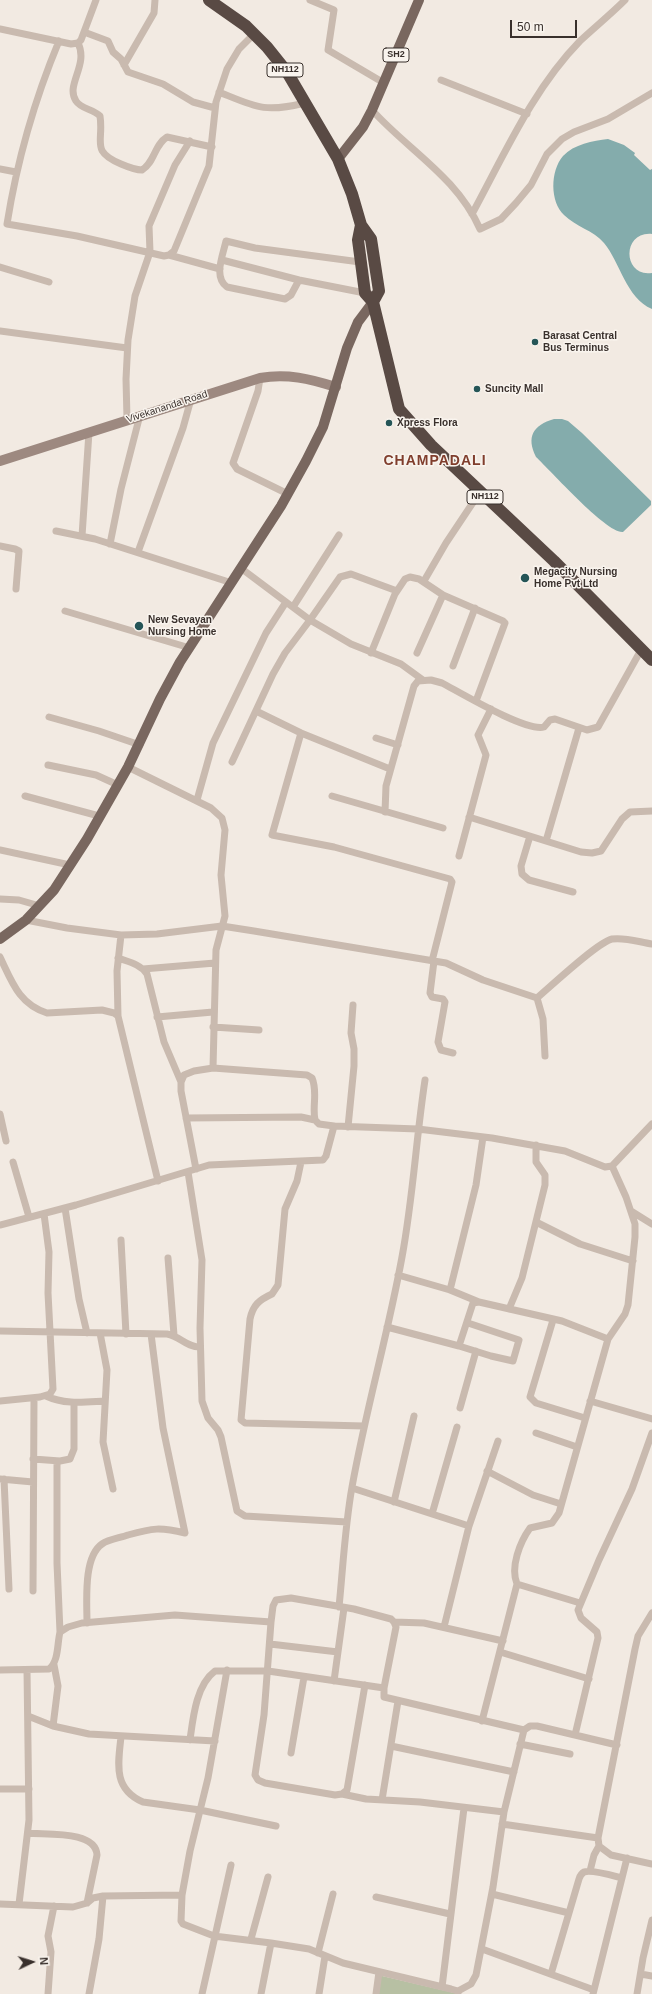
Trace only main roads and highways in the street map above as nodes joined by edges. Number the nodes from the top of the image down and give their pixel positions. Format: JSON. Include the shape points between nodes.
{"nodes":[{"id":1,"x":209,"y":0,"type":"edge"},
{"id":2,"x":419,"y":0,"type":"edge"},
{"id":3,"x":338,"y":159,"type":"junction"},
{"id":4,"x":361,"y":225,"type":"junction"},
{"id":5,"x":369,"y":298,"type":"junction"},
{"id":6,"x":652,"y":660,"type":"edge"},
{"id":7,"x":0,"y":939,"type":"edge"}],
"edges":[{"from":1,"to":3,"type":"highway","number":"NH112","via":[[221,6],[267,47],[287,72]]},
{"from":2,"to":3,"type":"main road","number":"SH2","via":[[372,110],[363,127]]},
{"from":3,"to":4,"type":"highway","number":"NH112"},
{"from":4,"to":5,"type":"highway","number":"NH112","via":[[358,240],[360,262]]},
{"from":4,"to":5,"type":"highway","number":"NH112","via":[[371,239],[379,291]]},
{"from":5,"to":6,"type":"highway","number":"NH112","via":[[399,409],[431,445],[554,561]]},
{"from":5,"to":7,"type":"main road","via":[[347,348],[322,427],[288,494],[190,648],[160,699],[140,745],[118,785],[54,890],[26,920]]}]}
